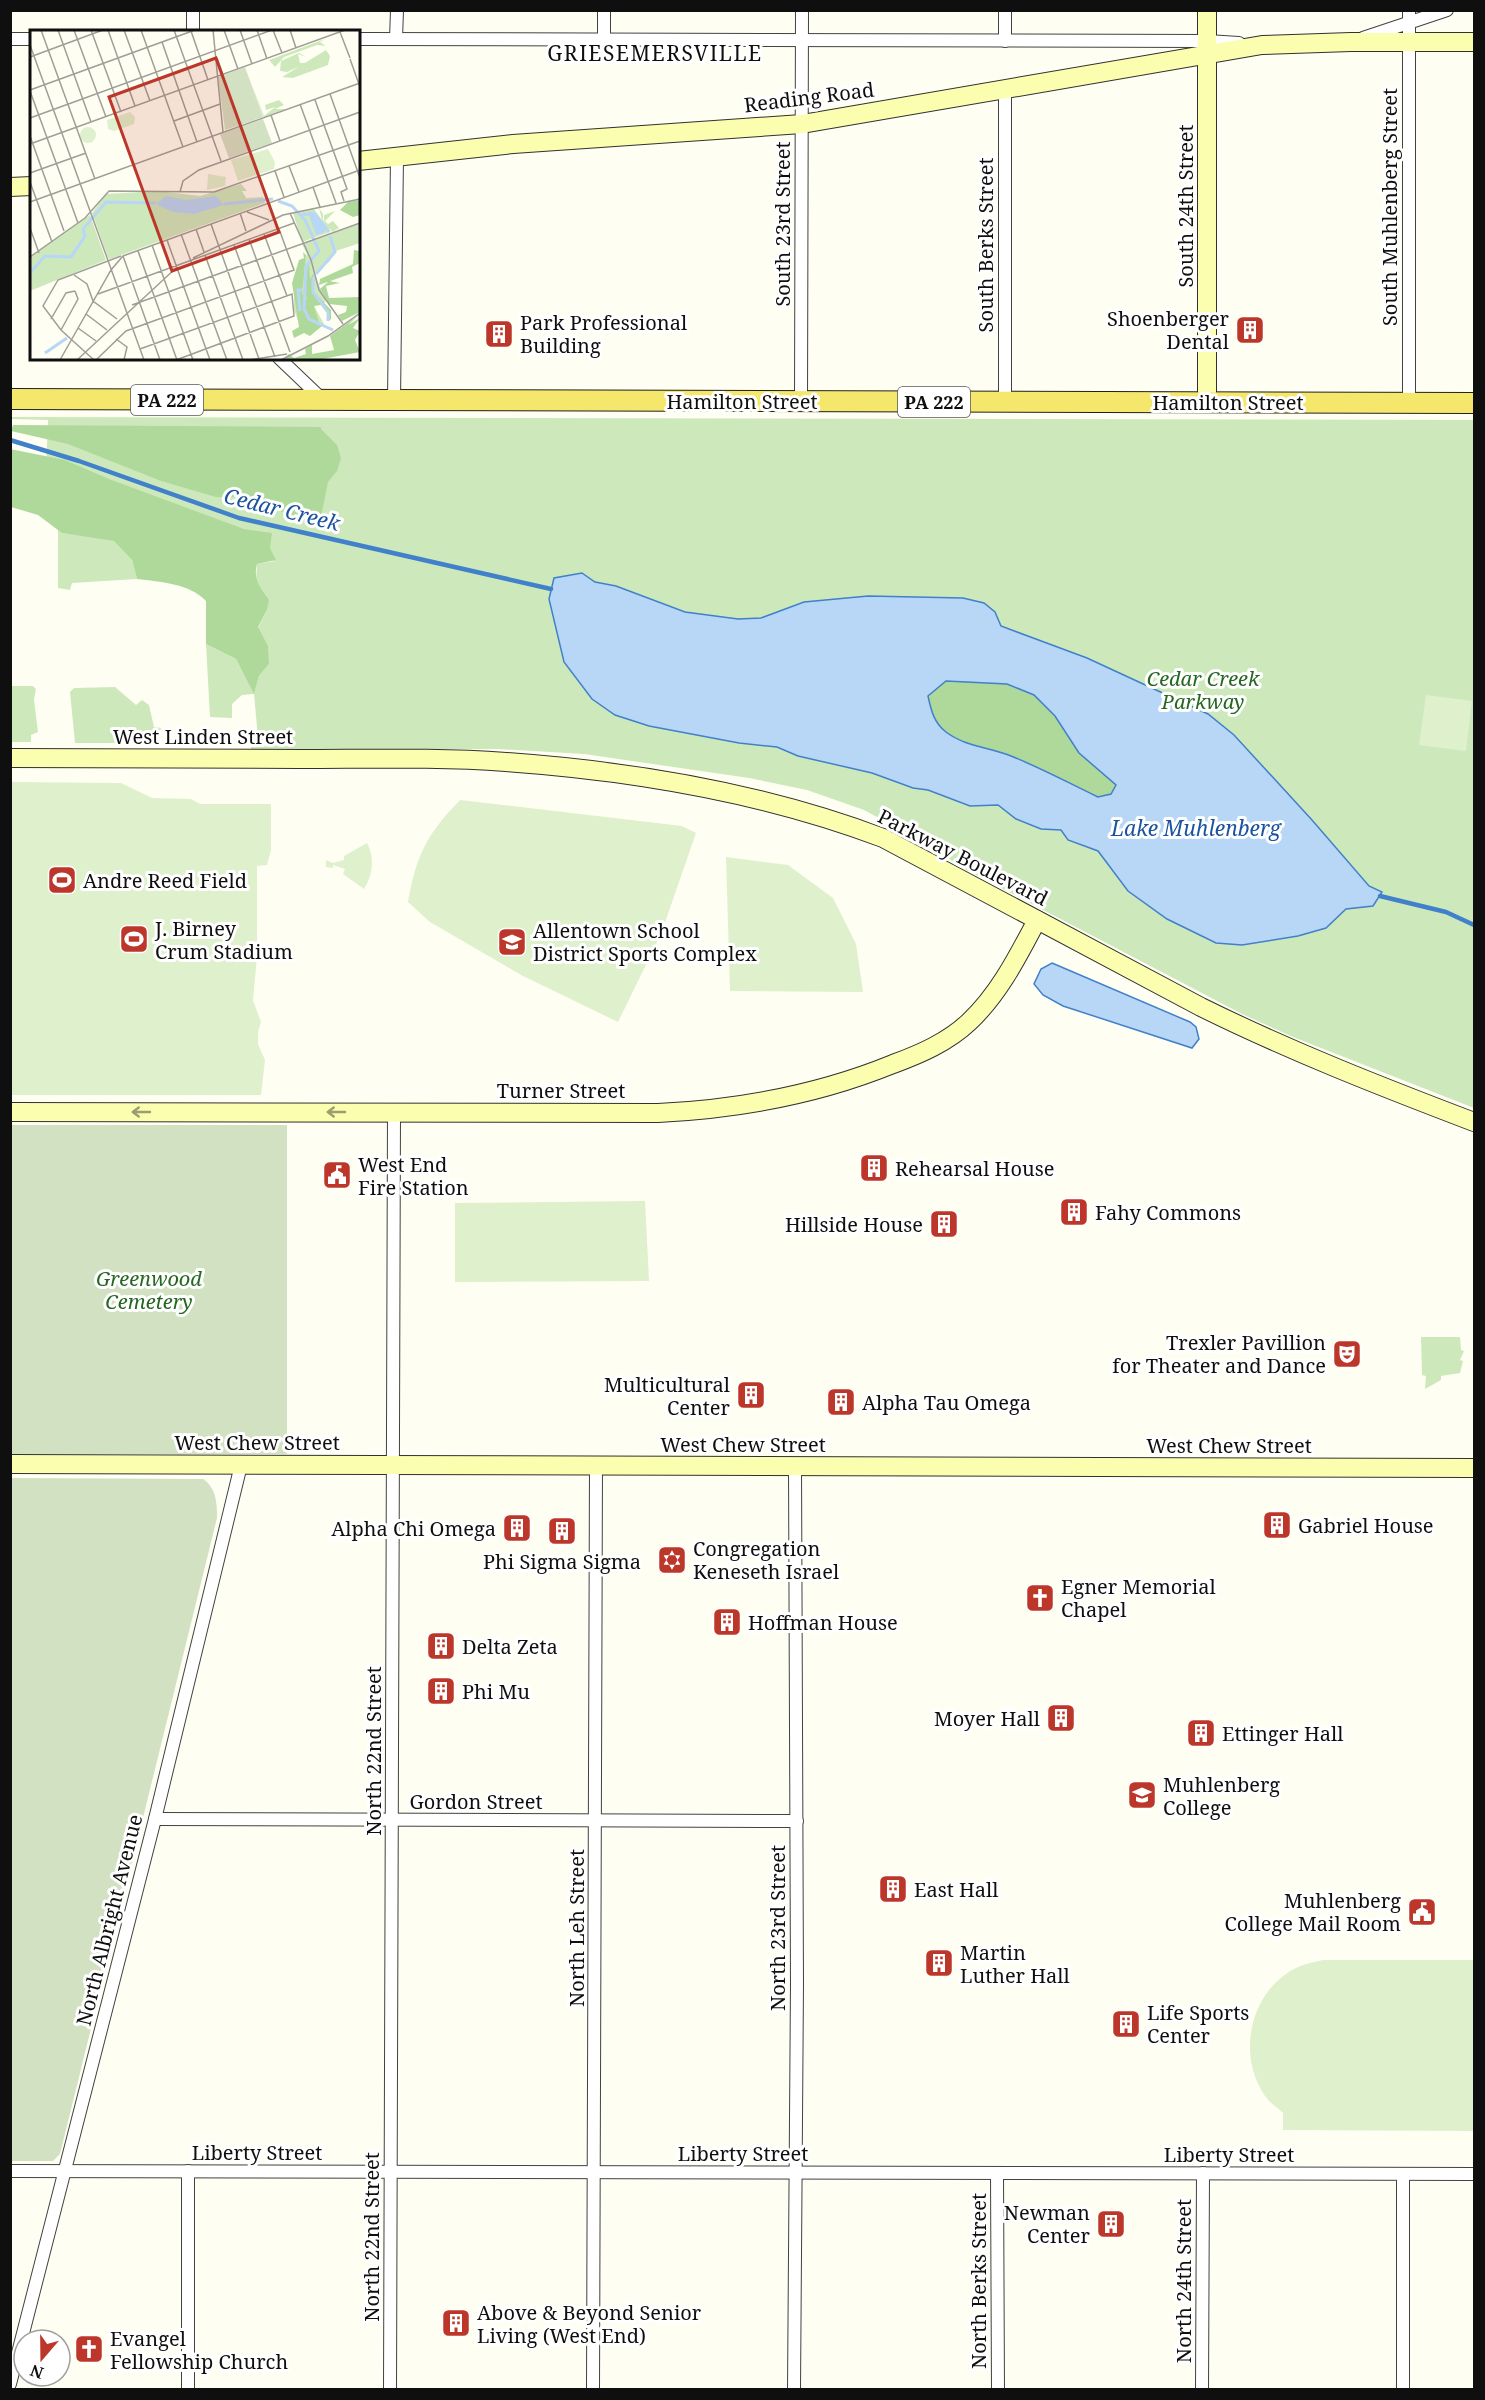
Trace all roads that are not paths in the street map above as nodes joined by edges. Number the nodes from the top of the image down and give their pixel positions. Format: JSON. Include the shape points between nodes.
{"nodes":[{"id":1,"x":193,"y":10,"type":"edge"},
{"id":2,"x":397,"y":10,"type":"edge"},
{"id":3,"x":604,"y":10,"type":"edge"},
{"id":4,"x":802,"y":10,"type":"edge"},
{"id":5,"x":1005,"y":10,"type":"edge"},
{"id":6,"x":1207,"y":10,"type":"edge"},
{"id":7,"x":1447,"y":10,"type":"edge"},
{"id":8,"x":1409,"y":17,"type":"edge"},
{"id":9,"x":193,"y":30,"type":"edge"},
{"id":10,"x":10,"y":39,"type":"edge"},
{"id":11,"x":30,"y":39,"type":"edge"},
{"id":12,"x":360,"y":39,"type":"edge"},
{"id":13,"x":396,"y":39,"type":"junction"},
{"id":14,"x":604,"y":40,"type":"junction"},
{"id":15,"x":802,"y":40,"type":"junction"},
{"id":16,"x":1005,"y":40,"type":"junction"},
{"id":17,"x":1351,"y":42,"type":"junction"},
{"id":18,"x":1409,"y":42,"type":"junction"},
{"id":19,"x":1474,"y":42,"type":"edge"},
{"id":20,"x":1207,"y":48,"type":"junction"},
{"id":21,"x":1005,"y":89,"type":"junction"},
{"id":22,"x":802,"y":124,"type":"junction"},
{"id":23,"x":397,"y":157,"type":"junction"},
{"id":24,"x":360,"y":161,"type":"edge"},
{"id":25,"x":30,"y":186,"type":"edge"},
{"id":26,"x":10,"y":187,"type":"edge"},
{"id":27,"x":281,"y":360,"type":"edge"},
{"id":28,"x":10,"y":399,"type":"edge"},
{"id":29,"x":394,"y":400,"type":"junction"},
{"id":30,"x":324,"y":401,"type":"junction"},
{"id":31,"x":801,"y":401,"type":"junction"},
{"id":32,"x":1005,"y":402,"type":"junction"},
{"id":33,"x":1207,"y":402,"type":"junction"},
{"id":34,"x":1409,"y":403,"type":"junction"},
{"id":35,"x":1474,"y":403,"type":"edge"},
{"id":36,"x":10,"y":758,"type":"edge"},
{"id":37,"x":395,"y":759,"type":"joint"},
{"id":38,"x":1037,"y":920,"type":"junction"},
{"id":39,"x":10,"y":1112,"type":"edge"},
{"id":40,"x":394,"y":1112,"type":"junction"},
{"id":41,"x":1474,"y":1122,"type":"edge"},
{"id":42,"x":10,"y":1464,"type":"edge"},
{"id":43,"x":241,"y":1465,"type":"junction"},
{"id":44,"x":393,"y":1465,"type":"junction"},
{"id":45,"x":596,"y":1466,"type":"junction"},
{"id":46,"x":795,"y":1466,"type":"junction"},
{"id":47,"x":1474,"y":1468,"type":"edge"},
{"id":48,"x":154,"y":1819,"type":"junction"},
{"id":49,"x":392,"y":1820,"type":"junction"},
{"id":50,"x":596,"y":1820,"type":"junction"},
{"id":51,"x":797,"y":1821,"type":"junction"},
{"id":52,"x":10,"y":2171,"type":"edge"},
{"id":53,"x":66,"y":2171,"type":"junction"},
{"id":54,"x":188,"y":2172,"type":"junction"},
{"id":55,"x":391,"y":2172,"type":"junction"},
{"id":56,"x":594,"y":2172,"type":"junction"},
{"id":57,"x":796,"y":2173,"type":"junction"},
{"id":58,"x":997,"y":2173,"type":"junction"},
{"id":59,"x":1203,"y":2173,"type":"junction"},
{"id":60,"x":1403,"y":2174,"type":"junction"},
{"id":61,"x":1474,"y":2174,"type":"edge"},
{"id":62,"x":10,"y":2384,"type":"edge"},
{"id":63,"x":188,"y":2390,"type":"edge"},
{"id":64,"x":390,"y":2390,"type":"edge"},
{"id":65,"x":593,"y":2390,"type":"edge"},
{"id":66,"x":794,"y":2390,"type":"edge"},
{"id":67,"x":998,"y":2390,"type":"edge"},
{"id":68,"x":1202,"y":2390,"type":"edge"},
{"id":69,"x":1404,"y":2390,"type":"edge"}],
"edges":[{"from":1,"to":9,"type":"street"},
{"from":2,"to":13,"type":"street"},
{"from":3,"to":14,"type":"street"},
{"from":4,"to":15,"type":"street","name":"South 23rd Street"},
{"from":5,"to":16,"type":"street"},
{"from":6,"to":20,"type":"street","name":"South 24th Street"},
{"from":7,"to":8,"type":"street"},
{"from":8,"to":17,"type":"street"},
{"from":8,"to":18,"type":"street","name":"South Muhlenberg Street"},
{"from":10,"to":11,"type":"street"},
{"from":12,"to":13,"type":"street"},
{"from":13,"to":14,"type":"street"},
{"from":14,"to":15,"type":"street"},
{"from":15,"to":16,"type":"street"},
{"from":15,"to":22,"type":"street","name":"South 23rd Street"},
{"from":16,"to":20,"type":"street"},
{"from":17,"to":18,"type":"street","name":"Reading Road"},
{"from":17,"to":20,"type":"street","name":"Reading Road"},
{"from":18,"to":19,"type":"street","name":"Reading Road"},
{"from":18,"to":34,"type":"street","name":"South Muhlenberg Street"},
{"from":20,"to":21,"type":"street","name":"Reading Road"},
{"from":20,"to":33,"type":"street","name":"South 24th Street"},
{"from":21,"to":22,"type":"street","name":"Reading Road"},
{"from":21,"to":32,"type":"street","name":"South Berks Street"},
{"from":22,"to":23,"type":"street","name":"Reading Road","via":[[513,144]]},
{"from":22,"to":31,"type":"street","name":"South 23rd Street"},
{"from":23,"to":24,"type":"street","name":"Reading Road"},
{"from":23,"to":29,"type":"street"},
{"from":25,"to":26,"type":"street"},
{"from":27,"to":30,"type":"street"},
{"from":28,"to":30,"type":"main road","name":"Hamilton Street","number":"PA 222"},
{"from":29,"to":30,"type":"main road","name":"Hamilton Street","number":"PA 222"},
{"from":29,"to":31,"type":"main road","name":"Hamilton Street","number":"PA 222"},
{"from":31,"to":32,"type":"main road","name":"Hamilton Street","number":"PA 222"},
{"from":32,"to":33,"type":"main road","name":"Hamilton Street","number":"PA 222"},
{"from":33,"to":34,"type":"main road","name":"Hamilton Street","number":"PA 222"},
{"from":34,"to":35,"type":"main road","name":"Hamilton Street","number":"PA 222"},
{"from":36,"to":37,"type":"street","name":"West Linden Street"},
{"from":37,"to":38,"type":"street","name":"Parkway Boulevard","via":[[555,766],[674,783],[781,806],[883,838]]},
{"from":38,"to":40,"type":"street","name":"Turner Street","via":[[990,1000],[967,1024],[910,1058],[829,1088],[701,1111]]},
{"from":38,"to":41,"type":"street","name":"Parkway Boulevard","via":[[1251,1031]]},
{"from":40,"to":39,"type":"street","name":"Turner Street","one_way":true},
{"from":40,"to":44,"type":"street","name":"North 22nd Street"},
{"from":42,"to":43,"type":"street","name":"West Chew Street"},
{"from":43,"to":44,"type":"street","name":"West Chew Street"},
{"from":43,"to":48,"type":"street","name":"North Albright Avenue"},
{"from":44,"to":45,"type":"street","name":"West Chew Street"},
{"from":44,"to":49,"type":"street","name":"North 22nd Street"},
{"from":45,"to":46,"type":"street","name":"West Chew Street"},
{"from":45,"to":50,"type":"street","name":"North Leh Street"},
{"from":46,"to":47,"type":"street","name":"West Chew Street"},
{"from":46,"to":51,"type":"street","name":"North 23rd Street"},
{"from":48,"to":49,"type":"street","name":"Gordon Street"},
{"from":48,"to":53,"type":"street","name":"North Albright Avenue"},
{"from":49,"to":50,"type":"street","name":"Gordon Street"},
{"from":49,"to":55,"type":"street","name":"North 22nd Street"},
{"from":50,"to":51,"type":"street","name":"Gordon Street"},
{"from":50,"to":56,"type":"street","name":"North Leh Street"},
{"from":51,"to":57,"type":"street","name":"North 23rd Street"},
{"from":52,"to":53,"type":"street","name":"Liberty Street"},
{"from":53,"to":54,"type":"street","name":"Liberty Street"},
{"from":53,"to":62,"type":"street","name":"North Albright Avenue"},
{"from":54,"to":55,"type":"street","name":"Liberty Street"},
{"from":54,"to":63,"type":"street"},
{"from":55,"to":56,"type":"street","name":"Liberty Street"},
{"from":55,"to":64,"type":"street","name":"North 22nd Street"},
{"from":56,"to":57,"type":"street","name":"Liberty Street"},
{"from":56,"to":65,"type":"street","name":"North Leh Street"},
{"from":57,"to":58,"type":"street","name":"Liberty Street"},
{"from":57,"to":66,"type":"street","name":"North 23rd Street"},
{"from":58,"to":59,"type":"street","name":"Liberty Street"},
{"from":58,"to":67,"type":"street","name":"North Berks Street"},
{"from":59,"to":60,"type":"street","name":"Liberty Street"},
{"from":59,"to":68,"type":"street","name":"North 24th Street"},
{"from":60,"to":61,"type":"street","name":"Liberty Street"},
{"from":60,"to":69,"type":"street"}]}
